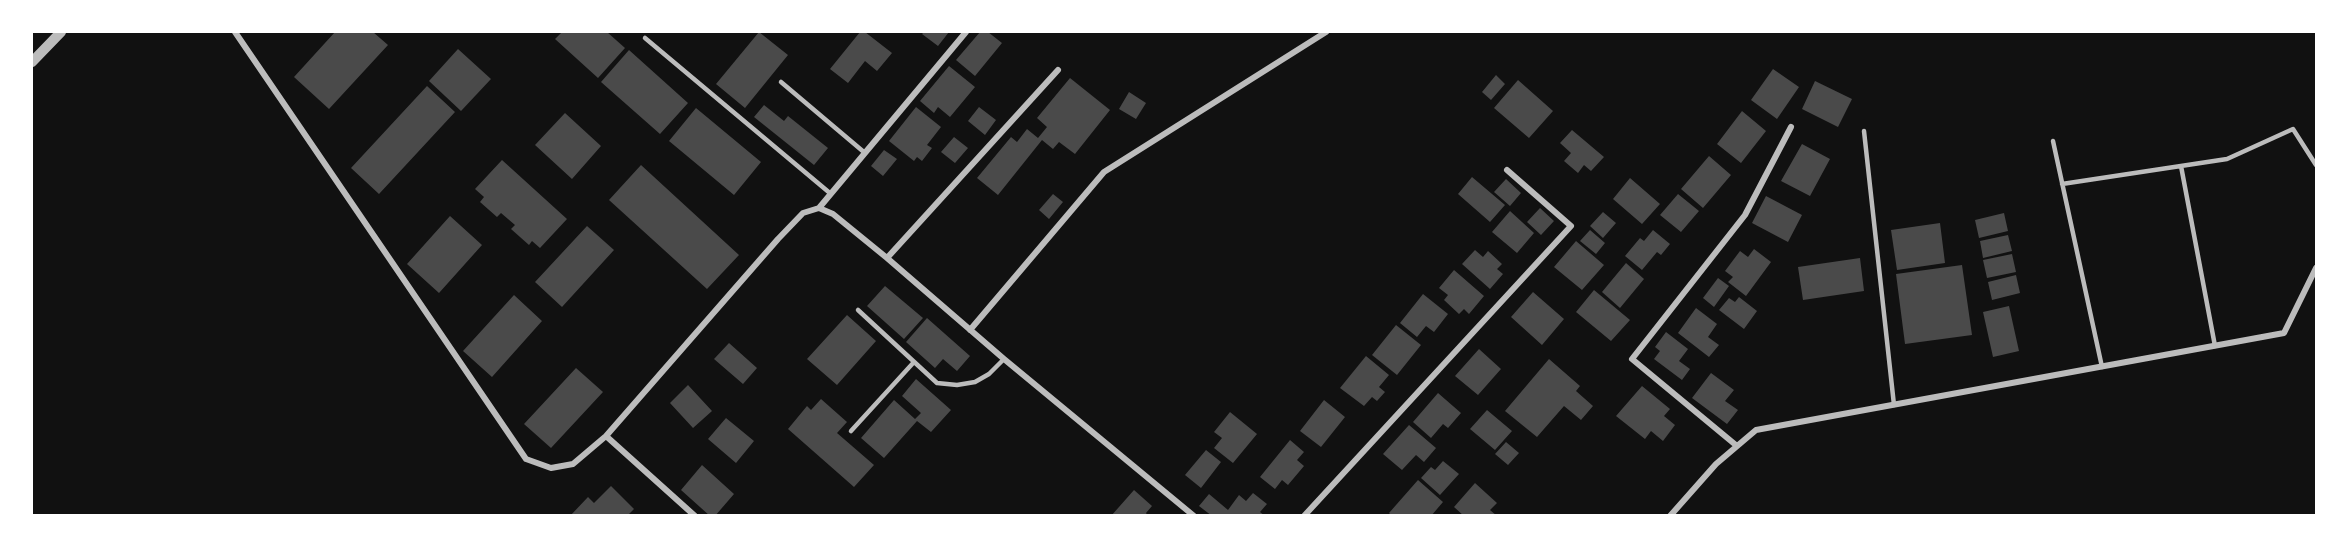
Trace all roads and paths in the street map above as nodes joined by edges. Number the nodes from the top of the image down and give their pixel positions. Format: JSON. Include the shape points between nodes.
{"nodes":[{"id":1,"x":62,"y":32,"type":"edge"},
{"id":2,"x":235,"y":32,"type":"edge"},
{"id":3,"x":966,"y":32,"type":"edge"},
{"id":4,"x":1326,"y":32,"type":"edge"},
{"id":5,"x":645,"y":38,"type":"dead end"},
{"id":6,"x":32,"y":62,"type":"edge"},
{"id":7,"x":1058,"y":70,"type":"dead end"},
{"id":8,"x":781,"y":82,"type":"dead end"},
{"id":9,"x":1791,"y":127,"type":"dead end"},
{"id":10,"x":1864,"y":131,"type":"dead end"},
{"id":11,"x":2053,"y":141,"type":"dead end"},
{"id":12,"x":865,"y":153,"type":"junction"},
{"id":13,"x":2316,"y":165,"type":"edge"},
{"id":14,"x":2181,"y":166,"type":"junction"},
{"id":15,"x":1507,"y":170,"type":"dead end"},
{"id":16,"x":2062,"y":184,"type":"junction"},
{"id":17,"x":831,"y":194,"type":"junction"},
{"id":18,"x":819,"y":208,"type":"junction"},
{"id":19,"x":887,"y":258,"type":"junction"},
{"id":20,"x":2316,"y":268,"type":"edge"},
{"id":21,"x":858,"y":310,"type":"dead end"},
{"id":22,"x":970,"y":330,"type":"junction"},
{"id":23,"x":2216,"y":346,"type":"junction"},
{"id":24,"x":1004,"y":359,"type":"junction"},
{"id":25,"x":914,"y":362,"type":"junction"},
{"id":26,"x":2102,"y":367,"type":"junction"},
{"id":27,"x":1894,"y":405,"type":"junction"},
{"id":28,"x":851,"y":431,"type":"dead end"},
{"id":29,"x":606,"y":436,"type":"junction"},
{"id":30,"x":1737,"y":446,"type":"junction"},
{"id":31,"x":695,"y":516,"type":"edge"},
{"id":32,"x":1194,"y":516,"type":"edge"},
{"id":33,"x":1304,"y":516,"type":"edge"},
{"id":34,"x":1670,"y":516,"type":"edge"}],
"edges":[{"from":1,"to":6,"type":"street"},
{"from":2,"to":29,"type":"street","via":[[526,459],[550,468],[573,464]]},
{"from":3,"to":12,"type":"street"},
{"from":4,"to":22,"type":"street","via":[[1104,172]]},
{"from":5,"to":17,"type":"lane"},
{"from":7,"to":19,"type":"street"},
{"from":8,"to":12,"type":"lane"},
{"from":9,"to":30,"type":"street","via":[[1744,215],[1632,359]]},
{"from":10,"to":27,"type":"lane"},
{"from":11,"to":16,"type":"lane"},
{"from":12,"to":17,"type":"street"},
{"from":13,"to":14,"type":"lane","via":[[2293,129],[2227,159]]},
{"from":14,"to":16,"type":"lane"},
{"from":14,"to":23,"type":"lane"},
{"from":15,"to":33,"type":"street","via":[[1571,226]]},
{"from":16,"to":26,"type":"lane"},
{"from":17,"to":18,"type":"street"},
{"from":18,"to":19,"type":"street","via":[[833,214]]},
{"from":18,"to":29,"type":"street","via":[[803,213]]},
{"from":19,"to":22,"type":"street"},
{"from":20,"to":23,"type":"street","via":[[2284,333]]},
{"from":21,"to":25,"type":"lane"},
{"from":22,"to":24,"type":"street"},
{"from":23,"to":26,"type":"street"},
{"from":24,"to":25,"type":"lane","via":[[975,382],[957,385],[937,383]]},
{"from":24,"to":32,"type":"street"},
{"from":25,"to":28,"type":"lane"},
{"from":26,"to":27,"type":"street"},
{"from":27,"to":30,"type":"street","via":[[1756,430]]},
{"from":29,"to":31,"type":"street"},
{"from":30,"to":34,"type":"street"}]}
